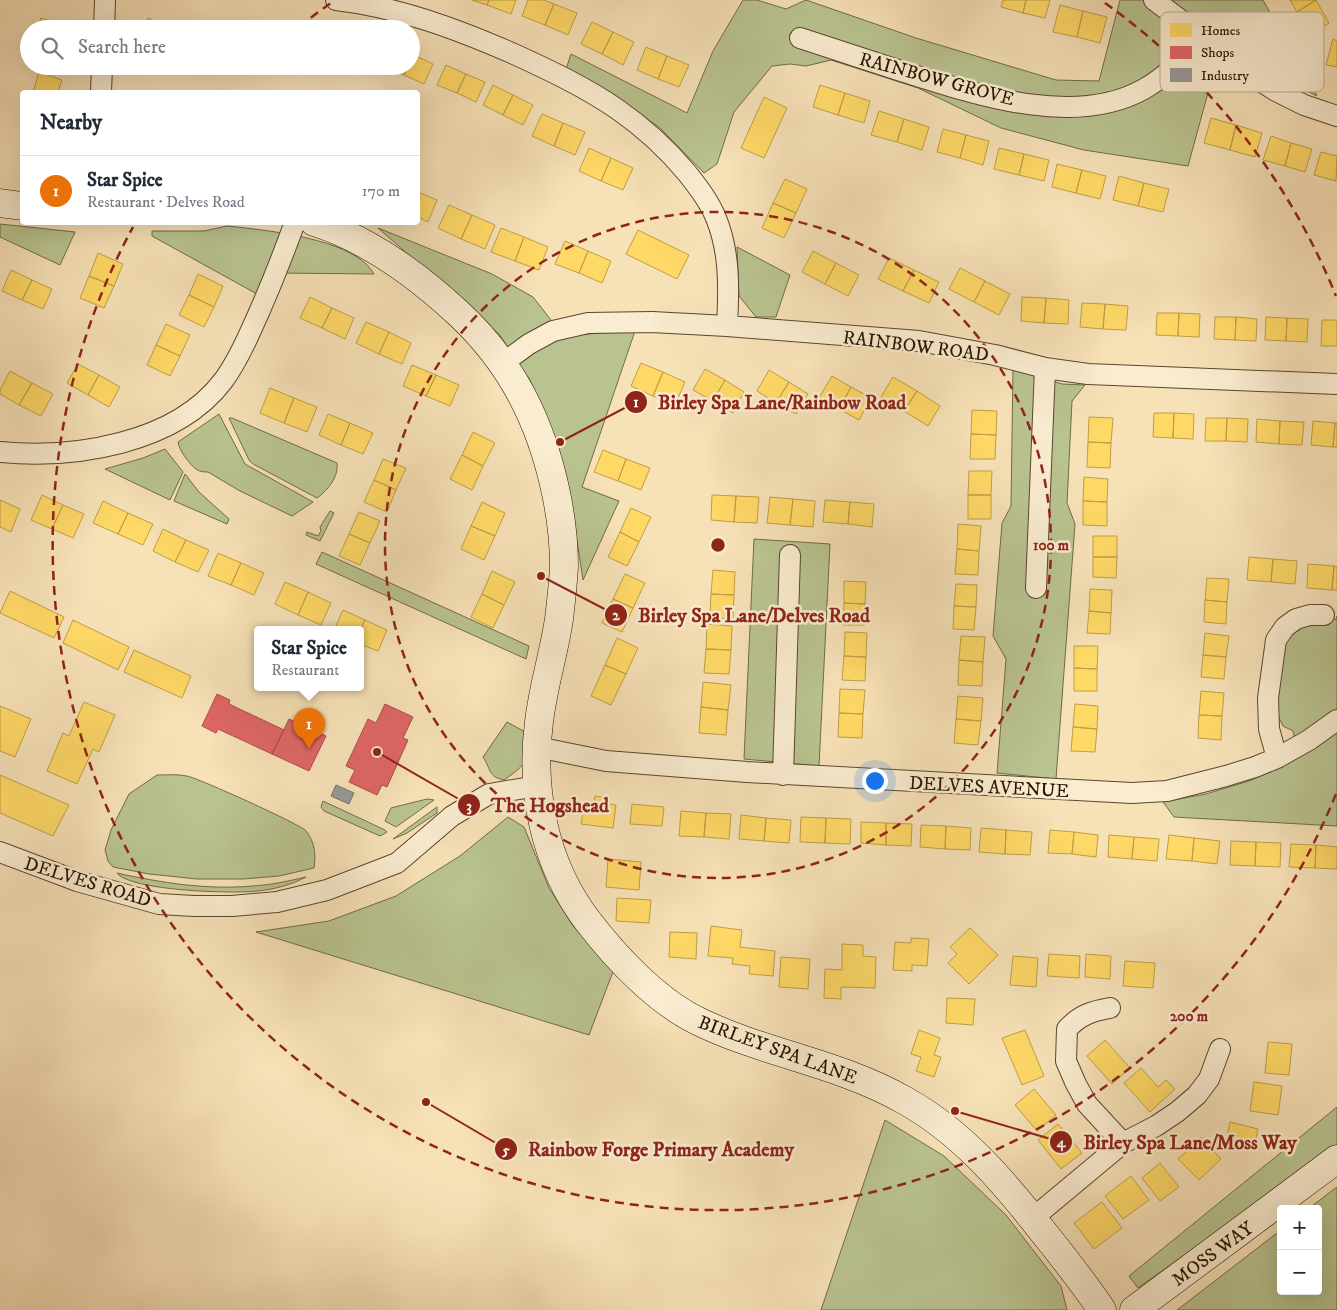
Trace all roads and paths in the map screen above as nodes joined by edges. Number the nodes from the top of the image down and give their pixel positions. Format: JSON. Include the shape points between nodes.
{"nodes":[{"id":1,"x":105,"y":0,"type":"edge"},
{"id":2,"x":336,"y":0,"type":"edge"},
{"id":3,"x":1154,"y":0,"type":"edge"},
{"id":4,"x":1170,"y":12,"type":"edge"},
{"id":5,"x":104,"y":20,"type":"edge"},
{"id":6,"x":800,"y":38,"type":"dead end"},
{"id":7,"x":102,"y":75,"type":"edge"},
{"id":8,"x":1160,"y":77,"type":"edge"},
{"id":9,"x":101,"y":90,"type":"edge"},
{"id":10,"x":1278,"y":92,"type":"edge"},
{"id":11,"x":1337,"y":116,"type":"edge"},
{"id":12,"x":0,"y":203,"type":"edge"},
{"id":13,"x":20,"y":206,"type":"edge"},
{"id":14,"x":295,"y":225,"type":"edge"},
{"id":15,"x":321,"y":225,"type":"edge"},
{"id":16,"x":728,"y":326,"type":"junction"},
{"id":17,"x":503,"y":363,"type":"junction"},
{"id":18,"x":1045,"y":368,"type":"junction"},
{"id":19,"x":1337,"y":384,"type":"edge"},
{"id":20,"x":0,"y":452,"type":"edge"},
{"id":21,"x":790,"y":555,"type":"dead end"},
{"id":22,"x":1036,"y":588,"type":"dead end"},
{"id":23,"x":1324,"y":615,"type":"dead end"},
{"id":24,"x":1337,"y":720,"type":"edge"},
{"id":25,"x":537,"y":747,"type":"junction"},
{"id":26,"x":1277,"y":758,"type":"junction"},
{"id":27,"x":783,"y":775,"type":"junction"},
{"id":28,"x":537,"y":786,"type":"junction"},
{"id":29,"x":0,"y":852,"type":"edge"},
{"id":30,"x":1110,"y":1008,"type":"dead end"},
{"id":31,"x":1220,"y":1049,"type":"dead end"},
{"id":32,"x":1123,"y":1143,"type":"junction"},
{"id":33,"x":1337,"y":1159,"type":"edge"},
{"id":34,"x":1033,"y":1218,"type":"junction"},
{"id":35,"x":1102,"y":1310,"type":"edge"},
{"id":36,"x":1134,"y":1310,"type":"edge"}],
"edges":[{"from":1,"to":5,"type":"street"},
{"from":2,"to":16,"type":"street","via":[[384,8],[486,42],[576,84],[618,109],[647,132],[700,189],[715,216],[729,279]]},
{"from":3,"to":4,"type":"street"},
{"from":6,"to":8,"type":"street","name":"RAINBOW GROVE","via":[[968,91],[1046,106],[1083,106],[1113,101],[1144,90]]},
{"from":7,"to":9,"type":"street"},
{"from":10,"to":11,"type":"street"},
{"from":12,"to":13,"type":"street"},
{"from":14,"to":20,"type":"street","via":[[241,351],[222,382],[197,407],[159,429],[106,447],[68,452]]},
{"from":15,"to":17,"type":"street","name":"BIRLEY SPA LANE","via":[[376,250],[413,275],[468,322]]},
{"from":16,"to":17,"type":"street","name":"RAINBOW ROAD","via":[[588,323],[553,331]]},
{"from":16,"to":18,"type":"street","name":"RAINBOW ROAD","via":[[919,342],[995,355]]},
{"from":17,"to":25,"type":"street","name":"BIRLEY SPA LANE","via":[[525,398],[541,436],[562,521],[564,566],[558,622]]},
{"from":18,"to":19,"type":"street","name":"RAINBOW ROAD","via":[[1088,374]]},
{"from":18,"to":22,"type":"street"},
{"from":21,"to":27,"type":"street"},
{"from":23,"to":26,"type":"street","via":[[1296,619],[1276,640],[1268,698],[1269,729]]},
{"from":24,"to":26,"type":"street","name":"DELVES AVENUE"},
{"from":25,"to":27,"type":"street","name":"DELVES AVENUE","via":[[606,761]]},
{"from":25,"to":28,"type":"street","name":"BIRLEY SPA LANE"},
{"from":26,"to":27,"type":"street","name":"DELVES AVENUE","via":[[1180,788],[1132,793]]},
{"from":28,"to":29,"type":"street","name":"DELVES ROAD","via":[[489,794],[452,816],[397,863],[327,890],[277,902],[223,906],[159,904],[77,881]]},
{"from":28,"to":34,"type":"street","name":"BIRLEY SPA LANE","via":[[542,824],[570,894],[606,943],[652,989],[699,1022],[739,1039],[872,1084],[903,1099],[956,1136],[993,1171]]},
{"from":30,"to":32,"type":"street","via":[[1077,1018],[1067,1028],[1066,1061],[1087,1104]]},
{"from":31,"to":32,"type":"street","via":[[1209,1079],[1197,1095],[1156,1126]]},
{"from":32,"to":34,"type":"street"},
{"from":33,"to":36,"type":"street","name":"MOSS WAY"},
{"from":34,"to":35,"type":"street","name":"BIRLEY SPA LANE"}]}
